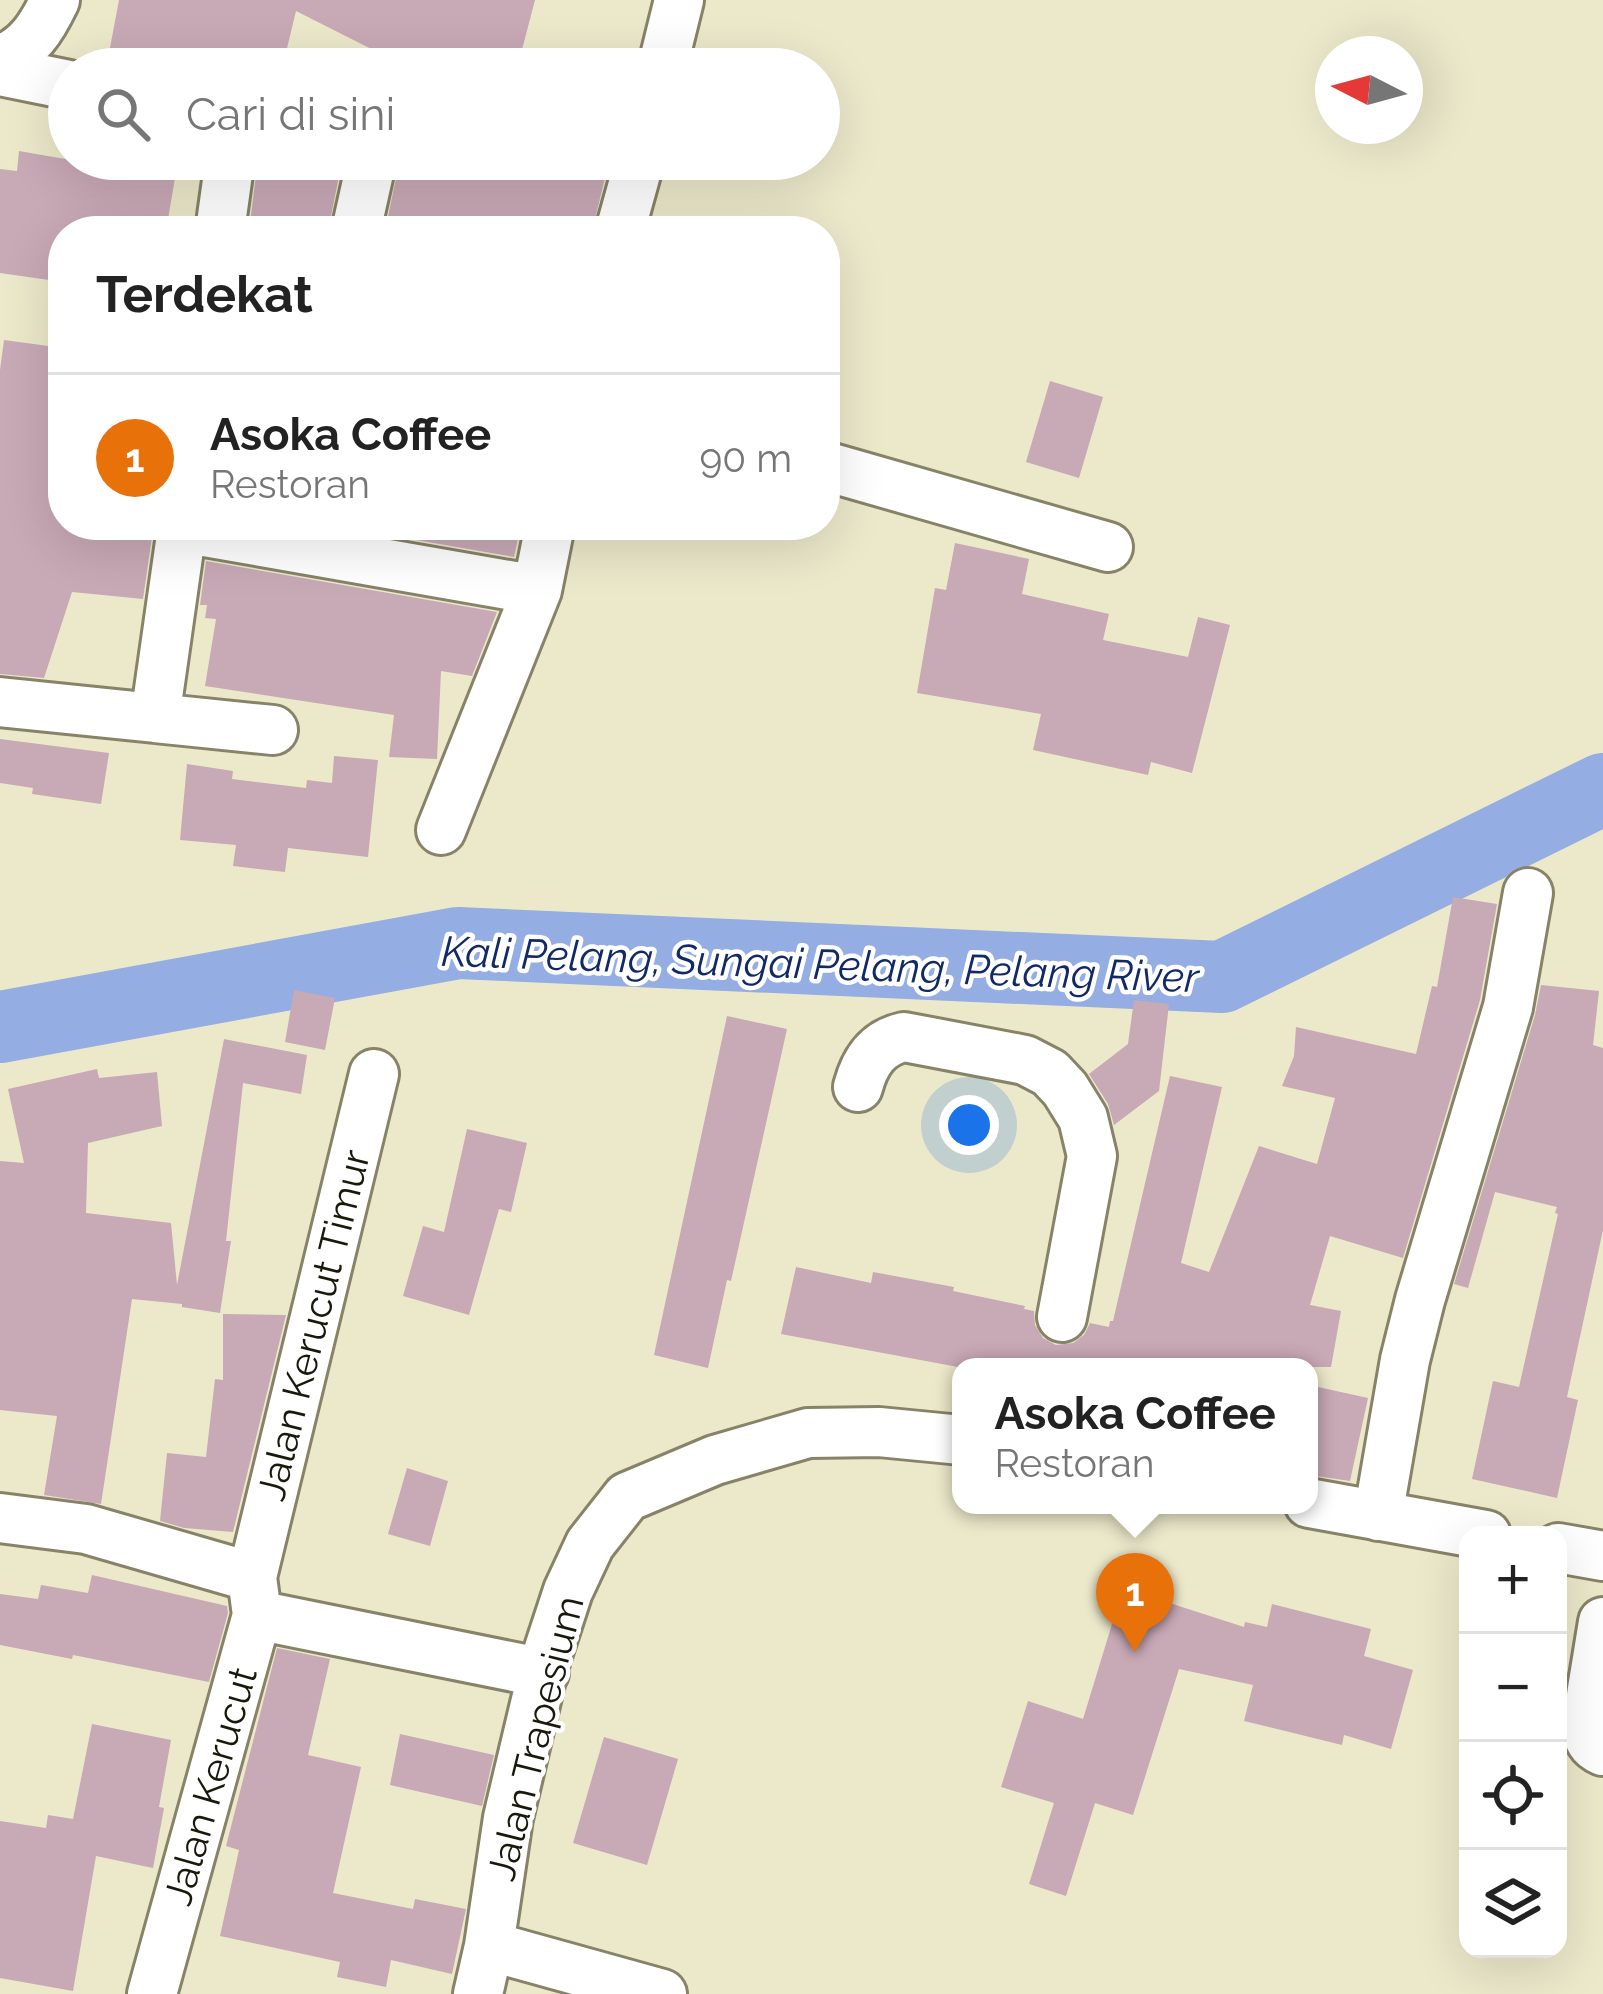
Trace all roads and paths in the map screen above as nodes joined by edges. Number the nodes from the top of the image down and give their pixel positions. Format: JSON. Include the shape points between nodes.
{"nodes":[{"id":1,"x":56,"y":0,"type":"edge"},
{"id":2,"x":679,"y":0,"type":"edge"},
{"id":3,"x":667,"y":48,"type":"edge"},
{"id":4,"x":0,"y":60,"type":"edge"},
{"id":5,"x":0,"y":71,"type":"edge"},
{"id":6,"x":48,"y":81,"type":"edge"},
{"id":7,"x":227,"y":180,"type":"edge"},
{"id":8,"x":367,"y":180,"type":"edge"},
{"id":9,"x":629,"y":180,"type":"edge"},
{"id":10,"x":222,"y":216,"type":"edge"},
{"id":11,"x":359,"y":216,"type":"edge"},
{"id":12,"x":623,"y":216,"type":"edge"},
{"id":13,"x":840,"y":470,"type":"edge"},
{"id":14,"x":180,"y":540,"type":"edge"},
{"id":15,"x":291,"y":540,"type":"edge"},
{"id":16,"x":547,"y":540,"type":"edge"},
{"id":17,"x":1108,"y":547,"type":"dead end"},
{"id":18,"x":537,"y":590,"type":"junction"},
{"id":19,"x":0,"y":702,"type":"edge"},
{"id":20,"x":155,"y":718,"type":"junction"},
{"id":21,"x":273,"y":730,"type":"dead end"},
{"id":22,"x":441,"y":830,"type":"dead end"},
{"id":23,"x":1528,"y":893,"type":"dead end"},
{"id":24,"x":374,"y":1074,"type":"dead end"},
{"id":25,"x":858,"y":1088,"type":"dead end"},
{"id":26,"x":1062,"y":1317,"type":"dead end"},
{"id":27,"x":952,"y":1438,"type":"edge"},
{"id":28,"x":1318,"y":1505,"type":"edge"},
{"id":29,"x":1378,"y":1516,"type":"junction"},
{"id":30,"x":0,"y":1518,"type":"edge"},
{"id":31,"x":1459,"y":1530,"type":"edge"},
{"id":32,"x":1567,"y":1550,"type":"edge"},
{"id":33,"x":1603,"y":1556,"type":"edge"},
{"id":34,"x":255,"y":1596,"type":"junction"},
{"id":35,"x":1603,"y":1622,"type":"edge"},
{"id":36,"x":544,"y":1673,"type":"junction"},
{"id":37,"x":1603,"y":1751,"type":"edge"},
{"id":38,"x":489,"y":1946,"type":"junction"},
{"id":39,"x":152,"y":1994,"type":"edge"},
{"id":40,"x":478,"y":1994,"type":"edge"},
{"id":41,"x":662,"y":1994,"type":"edge"}],
"edges":[{"from":1,"to":4,"type":"street","via":[[41,30]]},
{"from":2,"to":3,"type":"street"},
{"from":5,"to":6,"type":"street"},
{"from":7,"to":10,"type":"street"},
{"from":8,"to":11,"type":"street"},
{"from":9,"to":12,"type":"street"},
{"from":13,"to":17,"type":"street"},
{"from":14,"to":20,"type":"street"},
{"from":15,"to":18,"type":"street"},
{"from":16,"to":18,"type":"street"},
{"from":18,"to":22,"type":"street"},
{"from":19,"to":20,"type":"street"},
{"from":20,"to":21,"type":"street"},
{"from":23,"to":29,"type":"street","via":[[1508,1007],[1405,1360]]},
{"from":24,"to":34,"type":"street","name":"Jalan Kerucut Timur"},
{"from":25,"to":26,"type":"street","via":[[879,1048],[904,1037],[1025,1060],[1065,1089],[1092,1156]]},
{"from":27,"to":36,"type":"street","name":"Jalan Trapesium","via":[[808,1433],[627,1497],[590,1544]]},
{"from":28,"to":29,"type":"street"},
{"from":29,"to":31,"type":"street"},
{"from":30,"to":34,"type":"street","via":[[86,1529]]},
{"from":32,"to":33,"type":"street"},
{"from":34,"to":36,"type":"street","via":[[370,1639]]},
{"from":34,"to":39,"type":"street","name":"Jalan Kerucut"},
{"from":35,"to":37,"type":"street","via":[[1586,1726]]},
{"from":36,"to":38,"type":"street","name":"Jalan Trapesium","via":[[508,1819]]},
{"from":38,"to":40,"type":"street","name":"Jalan Trapesium"},
{"from":38,"to":41,"type":"street"}]}
